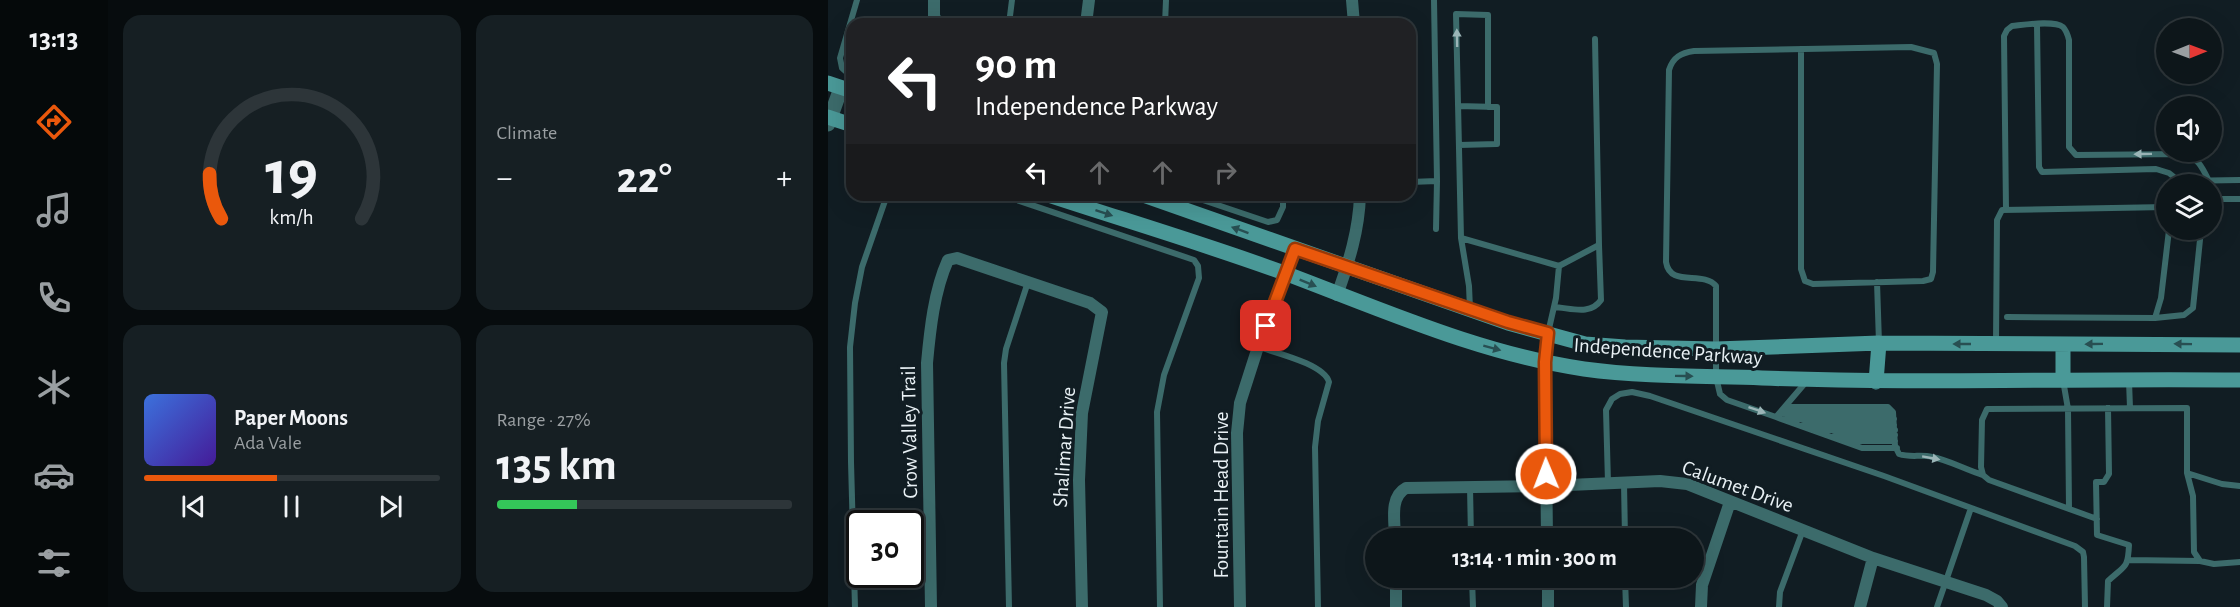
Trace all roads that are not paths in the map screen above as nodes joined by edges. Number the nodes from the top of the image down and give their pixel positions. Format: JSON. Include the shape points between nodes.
{"nodes":[{"id":1,"x":856,"y":0,"type":"edge"},
{"id":2,"x":934,"y":0,"type":"edge"},
{"id":3,"x":1012,"y":0,"type":"edge"},
{"id":4,"x":1089,"y":0,"type":"edge"},
{"id":5,"x":1166,"y":0,"type":"edge"},
{"id":6,"x":1352,"y":0,"type":"edge"},
{"id":7,"x":1434,"y":0,"type":"edge"},
{"id":8,"x":851,"y":18,"type":"edge"},
{"id":9,"x":935,"y":18,"type":"edge"},
{"id":10,"x":1010,"y":18,"type":"edge"},
{"id":11,"x":1087,"y":18,"type":"edge"},
{"id":12,"x":1165,"y":18,"type":"edge"},
{"id":13,"x":1354,"y":18,"type":"edge"},
{"id":14,"x":2037,"y":25,"type":"junction"},
{"id":15,"x":846,"y":36,"type":"edge"},
{"id":16,"x":1595,"y":39,"type":"dead end"},
{"id":17,"x":1801,"y":49,"type":"junction"},
{"id":18,"x":843,"y":85,"type":"edge"},
{"id":19,"x":1458,"y":106,"type":"junction"},
{"id":20,"x":1488,"y":107,"type":"junction"},
{"id":21,"x":829,"y":120,"type":"edge"},
{"id":22,"x":846,"y":124,"type":"edge"},
{"id":23,"x":1459,"y":145,"type":"junction"},
{"id":24,"x":2170,"y":174,"type":"edge"},
{"id":25,"x":2205,"y":174,"type":"edge"},
{"id":26,"x":2240,"y":180,"type":"edge"},
{"id":27,"x":1437,"y":181,"type":"junction"},
{"id":28,"x":2222,"y":181,"type":"edge"},
{"id":29,"x":1416,"y":182,"type":"edge"},
{"id":30,"x":2222,"y":199,"type":"edge"},
{"id":31,"x":2240,"y":199,"type":"edge"},
{"id":32,"x":885,"y":201,"type":"edge"},
{"id":33,"x":1020,"y":201,"type":"edge"},
{"id":34,"x":1066,"y":201,"type":"edge"},
{"id":35,"x":1160,"y":201,"type":"edge"},
{"id":36,"x":1206,"y":201,"type":"edge"},
{"id":37,"x":1283,"y":201,"type":"edge"},
{"id":38,"x":1360,"y":201,"type":"edge"},
{"id":39,"x":2156,"y":207,"type":"edge"},
{"id":40,"x":2006,"y":210,"type":"junction"},
{"id":41,"x":1436,"y":229,"type":"dead end"},
{"id":42,"x":1461,"y":238,"type":"junction"},
{"id":43,"x":2168,"y":240,"type":"edge"},
{"id":44,"x":2199,"y":240,"type":"edge"},
{"id":45,"x":1599,"y":245,"type":"junction"},
{"id":46,"x":1295,"y":249,"type":"junction"},
{"id":47,"x":948,"y":260,"type":"joint"},
{"id":48,"x":1559,"y":266,"type":"junction"},
{"id":49,"x":1347,"y":267,"type":"junction"},
{"id":50,"x":1286,"y":274,"type":"junction"},
{"id":51,"x":1028,"y":282,"type":"junction"},
{"id":52,"x":1877,"y":282,"type":"junction"},
{"id":53,"x":1337,"y":295,"type":"junction"},
{"id":54,"x":1554,"y":306,"type":"junction"},
{"id":55,"x":1470,"y":309,"type":"junction"},
{"id":56,"x":2007,"y":317,"type":"dead end"},
{"id":57,"x":2155,"y":318,"type":"junction"},
{"id":58,"x":1548,"y":333,"type":"junction"},
{"id":59,"x":1879,"y":343,"type":"junction"},
{"id":60,"x":1996,"y":344,"type":"junction"},
{"id":61,"x":2063,"y":344,"type":"junction"},
{"id":62,"x":2240,"y":345,"type":"edge"},
{"id":63,"x":1258,"y":346,"type":"junction"},
{"id":64,"x":1716,"y":349,"type":"junction"},
{"id":65,"x":1545,"y":362,"type":"junction"},
{"id":66,"x":1716,"y":377,"type":"junction"},
{"id":67,"x":2063,"y":379,"type":"junction"},
{"id":68,"x":1808,"y":380,"type":"junction"},
{"id":69,"x":2129,"y":380,"type":"junction"},
{"id":70,"x":2240,"y":380,"type":"edge"},
{"id":71,"x":1876,"y":382,"type":"junction"},
{"id":72,"x":1786,"y":407,"type":"junction"},
{"id":73,"x":2108,"y":408,"type":"junction"},
{"id":74,"x":2130,"y":408,"type":"junction"},
{"id":75,"x":2068,"y":409,"type":"junction"},
{"id":76,"x":1779,"y":416,"type":"junction"},
{"id":77,"x":1796,"y":425,"type":"junction"},
{"id":78,"x":1811,"y":430,"type":"junction"},
{"id":79,"x":1895,"y":430,"type":"junction"},
{"id":80,"x":1827,"y":436,"type":"junction"},
{"id":81,"x":2187,"y":472,"type":"junction"},
{"id":82,"x":1983,"y":475,"type":"junction"},
{"id":83,"x":1608,"y":483,"type":"junction"},
{"id":84,"x":1624,"y":483,"type":"junction"},
{"id":85,"x":1546,"y":486,"type":"junction"},
{"id":86,"x":2240,"y":486,"type":"edge"},
{"id":87,"x":1470,"y":487,"type":"junction"},
{"id":88,"x":1730,"y":502,"type":"junction"},
{"id":89,"x":1971,"y":508,"type":"junction"},
{"id":90,"x":2069,"y":509,"type":"junction"},
{"id":91,"x":2097,"y":519,"type":"junction"},
{"id":92,"x":1395,"y":528,"type":"edge"},
{"id":93,"x":1471,"y":528,"type":"edge"},
{"id":94,"x":1547,"y":528,"type":"edge"},
{"id":95,"x":1625,"y":528,"type":"edge"},
{"id":96,"x":1803,"y":531,"type":"junction"},
{"id":97,"x":1873,"y":558,"type":"junction"},
{"id":98,"x":2128,"y":560,"type":"junction"},
{"id":99,"x":2200,"y":561,"type":"junction"},
{"id":100,"x":2240,"y":562,"type":"edge"},
{"id":101,"x":1946,"y":581,"type":"junction"},
{"id":102,"x":1396,"y":588,"type":"edge"},
{"id":103,"x":1472,"y":588,"type":"edge"},
{"id":104,"x":1548,"y":588,"type":"edge"},
{"id":105,"x":1625,"y":588,"type":"edge"},
{"id":106,"x":1999,"y":604,"type":"edge"},
{"id":107,"x":855,"y":607,"type":"edge"},
{"id":108,"x":931,"y":607,"type":"edge"},
{"id":109,"x":1009,"y":607,"type":"edge"},
{"id":110,"x":1082,"y":607,"type":"edge"},
{"id":111,"x":1160,"y":607,"type":"edge"},
{"id":112,"x":1240,"y":607,"type":"edge"},
{"id":113,"x":1318,"y":607,"type":"edge"},
{"id":114,"x":1396,"y":607,"type":"edge"},
{"id":115,"x":1473,"y":607,"type":"edge"},
{"id":116,"x":1548,"y":607,"type":"edge"},
{"id":117,"x":1626,"y":607,"type":"edge"},
{"id":118,"x":1701,"y":607,"type":"edge"},
{"id":119,"x":1779,"y":607,"type":"edge"},
{"id":120,"x":1860,"y":607,"type":"edge"},
{"id":121,"x":1937,"y":607,"type":"edge"},
{"id":122,"x":2085,"y":607,"type":"edge"},
{"id":123,"x":2107,"y":607,"type":"edge"}],
"edges":[{"from":1,"to":8,"type":"lane"},
{"from":2,"to":9,"type":"street"},
{"from":3,"to":10,"type":"lane"},
{"from":4,"to":11,"type":"street"},
{"from":5,"to":12,"type":"lane"},
{"from":6,"to":13,"type":"street"},
{"from":7,"to":27,"type":"lane"},
{"from":14,"to":24,"type":"lane","via":[[2042,172],[2156,169]]},
{"from":25,"to":14,"type":"lane","one_way":true,"via":[[2191,155],[2076,155],[2068,147],[2069,40],[2064,28],[2056,24]]},
{"from":14,"to":40,"type":"lane","via":[[2012,26],[2004,36]]},
{"from":15,"to":18,"type":"lane","via":[[840,58]]},
{"from":16,"to":45,"type":"lane"},
{"from":17,"to":52,"type":"lane","via":[[1803,276],[1813,284]]},
{"from":17,"to":52,"type":"lane","via":[[1911,47],[1936,57],[1933,272],[1928,281]]},
{"from":17,"to":64,"type":"lane","via":[[1694,51],[1679,55],[1669,70],[1667,268],[1674,276],[1705,279],[1716,286]]},
{"from":18,"to":21,"type":"street"},
{"from":19,"to":20,"type":"lane"},
{"from":19,"to":20,"type":"lane","one_way":true,"via":[[1456,14],[1488,15]]},
{"from":19,"to":23,"type":"lane"},
{"from":20,"to":23,"type":"lane","via":[[1497,107],[1497,144]]},
{"from":21,"to":22,"type":"main road"},
{"from":23,"to":42,"type":"lane"},
{"from":26,"to":28,"type":"lane"},
{"from":27,"to":29,"type":"lane"},
{"from":27,"to":41,"type":"lane"},
{"from":30,"to":31,"type":"lane"},
{"from":32,"to":107,"type":"lane","via":[[862,267],[850,347]]},
{"from":33,"to":111,"type":"lane","via":[[1194,260],[1198,266],[1198,278],[1164,375],[1157,412]]},
{"from":34,"to":50,"type":"main road","name":"Independence Parkway","one_way":true},
{"from":46,"to":35,"type":"main road","name":"Independence Parkway","one_way":true},
{"from":36,"to":37,"type":"lane","via":[[1268,222],[1277,220]]},
{"from":38,"to":49,"type":"street","via":[[1360,219]]},
{"from":39,"to":40,"type":"lane"},
{"from":40,"to":60,"type":"lane","via":[[1997,220]]},
{"from":42,"to":48,"type":"lane"},
{"from":42,"to":55,"type":"lane"},
{"from":43,"to":57,"type":"lane"},
{"from":44,"to":57,"type":"lane","via":[[2193,308],[2184,315]]},
{"from":45,"to":48,"type":"lane"},
{"from":45,"to":54,"type":"lane","via":[[1601,300],[1596,308]]},
{"from":46,"to":49,"type":"main road","name":"Independence Parkway"},
{"from":46,"to":50,"type":"street","name":"Fountain Head Drive"},
{"from":47,"to":51,"type":"street","name":"Shalimar Drive","via":[[957,258]]},
{"from":47,"to":108,"type":"street","name":"Crow Valley Trail","via":[[927,363]]},
{"from":48,"to":54,"type":"lane"},
{"from":49,"to":53,"type":"street"},
{"from":49,"to":55,"type":"main road","name":"Independence Parkway"},
{"from":50,"to":53,"type":"main road","name":"Independence Parkway","one_way":true},
{"from":50,"to":63,"type":"street","name":"Fountain Head Drive"},
{"from":51,"to":109,"type":"lane","via":[[1004,363]]},
{"from":51,"to":110,"type":"street","name":"Shalimar Drive","via":[[1090,303],[1102,312],[1082,413]]},
{"from":52,"to":59,"type":"lane"},
{"from":53,"to":65,"type":"main road","name":"Independence Parkway","one_way":true,"via":[[1484,346]]},
{"from":54,"to":58,"type":"lane"},
{"from":55,"to":58,"type":"main road","name":"Independence Parkway"},
{"from":56,"to":57,"type":"lane"},
{"from":58,"to":64,"type":"main road","name":"Independence Parkway","via":[[1585,344]]},
{"from":58,"to":65,"type":"main road"},
{"from":60,"to":59,"type":"main road","name":"Independence Parkway","one_way":true},
{"from":59,"to":64,"type":"main road","name":"Independence Parkway"},
{"from":59,"to":71,"type":"main road"},
{"from":60,"to":61,"type":"main road","name":"Independence Parkway"},
{"from":62,"to":61,"type":"main road","name":"Independence Parkway","one_way":true},
{"from":61,"to":67,"type":"main road"},
{"from":63,"to":112,"type":"street","name":"Fountain Head Drive","via":[[1238,417]]},
{"from":63,"to":113,"type":"lane","via":[[1319,368],[1329,381],[1316,434]]},
{"from":64,"to":66,"type":"lane"},
{"from":65,"to":66,"type":"main road","name":"Independence Parkway","one_way":true,"via":[[1626,373]]},
{"from":65,"to":85,"type":"street"},
{"from":66,"to":68,"type":"main road","name":"Independence Parkway"},
{"from":66,"to":76,"type":"lane","one_way":true,"via":[[1720,394],[1726,400]]},
{"from":67,"to":69,"type":"main road","name":"Independence Parkway"},
{"from":67,"to":71,"type":"main road","name":"Independence Parkway"},
{"from":67,"to":75,"type":"lane"},
{"from":68,"to":71,"type":"main road","name":"Independence Parkway"},
{"from":68,"to":72,"type":"lane"},
{"from":69,"to":70,"type":"main road","name":"Independence Parkway"},
{"from":69,"to":74,"type":"lane"},
{"from":72,"to":76,"type":"lane"},
{"from":72,"to":79,"type":"lane","via":[[1888,407]]},
{"from":73,"to":74,"type":"lane"},
{"from":73,"to":75,"type":"lane"},
{"from":73,"to":91,"type":"lane","via":[[2109,474],[2104,482],[2096,482]]},
{"from":74,"to":81,"type":"lane","via":[[2187,408]]},
{"from":75,"to":82,"type":"lane","via":[[1987,409],[1982,420]]},
{"from":75,"to":90,"type":"lane"},
{"from":76,"to":77,"type":"lane"},
{"from":76,"to":79,"type":"lane"},
{"from":77,"to":78,"type":"lane"},
{"from":77,"to":79,"type":"lane"},
{"from":78,"to":79,"type":"lane"},
{"from":78,"to":80,"type":"lane"},
{"from":79,"to":80,"type":"lane"},
{"from":79,"to":80,"type":"lane","via":[[1842,441]]},
{"from":79,"to":82,"type":"lane","one_way":true,"via":[[1899,454],[1910,458],[1935,457]]},
{"from":81,"to":86,"type":"lane"},
{"from":81,"to":99,"type":"lane","via":[[2193,496],[2194,552]]},
{"from":82,"to":90,"type":"lane"},
{"from":83,"to":84,"type":"street","name":"Calumet Drive"},
{"from":83,"to":85,"type":"street","name":"Calumet Drive"},
{"from":83,"to":89,"type":"lane","via":[[1606,410],[1620,393],[1632,392]]},
{"from":84,"to":88,"type":"street","name":"Calumet Drive","via":[[1687,484]]},
{"from":84,"to":95,"type":"lane"},
{"from":85,"to":87,"type":"street","name":"Calumet Drive"},
{"from":85,"to":94,"type":"street"},
{"from":87,"to":92,"type":"street","name":"Calumet Drive","via":[[1401,491],[1395,500]]},
{"from":87,"to":93,"type":"lane"},
{"from":88,"to":96,"type":"street","name":"Calumet Drive"},
{"from":88,"to":118,"type":"street","via":[[1702,585]]},
{"from":89,"to":101,"type":"lane"},
{"from":89,"to":122,"type":"lane","via":[[2083,552]]},
{"from":90,"to":91,"type":"lane"},
{"from":91,"to":98,"type":"lane","via":[[2097,535],[2129,545]]},
{"from":96,"to":97,"type":"street","name":"Calumet Drive"},
{"from":96,"to":119,"type":"lane","via":[[1780,592]]},
{"from":97,"to":101,"type":"street","name":"Calumet Drive"},
{"from":97,"to":120,"type":"street"},
{"from":98,"to":99,"type":"lane"},
{"from":98,"to":123,"type":"lane","via":[[2125,568],[2108,580]]},
{"from":99,"to":100,"type":"lane"},
{"from":101,"to":106,"type":"street","name":"Calumet Drive"},
{"from":101,"to":121,"type":"lane"},
{"from":102,"to":114,"type":"street"},
{"from":103,"to":115,"type":"lane"},
{"from":104,"to":116,"type":"street"},
{"from":105,"to":117,"type":"lane"}]}
